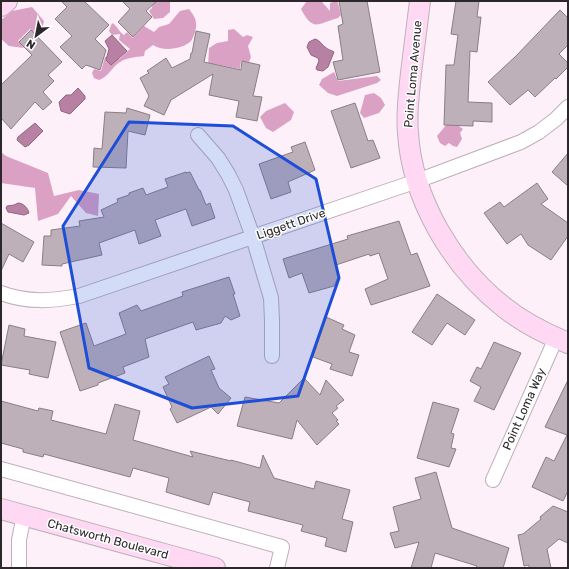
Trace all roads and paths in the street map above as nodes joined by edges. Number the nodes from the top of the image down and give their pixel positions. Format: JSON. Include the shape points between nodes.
{"nodes":[{"id":1,"x":7,"y":1,"type":"edge"},
{"id":2,"x":420,"y":1,"type":"edge"},
{"id":3,"x":1,"y":6,"type":"edge"},
{"id":4,"x":568,"y":107,"type":"edge"},
{"id":5,"x":198,"y":135,"type":"dead end"},
{"id":6,"x":417,"y":181,"type":"junction"},
{"id":7,"x":253,"y":237,"type":"junction"},
{"id":8,"x":1,"y":293,"type":"edge"},
{"id":9,"x":562,"y":341,"type":"edge"},
{"id":10,"x":272,"y":356,"type":"dead end"},
{"id":11,"x":1,"y":469,"type":"edge"},
{"id":12,"x":493,"y":480,"type":"dead end"},
{"id":13,"x":1,"y":509,"type":"edge"},
{"id":14,"x":24,"y":516,"type":"junction"},
{"id":15,"x":19,"y":568,"type":"edge"},
{"id":16,"x":215,"y":568,"type":"edge"},
{"id":17,"x":277,"y":568,"type":"edge"}],
"edges":[{"from":1,"to":3,"type":"street"},
{"from":2,"to":6,"type":"street","name":"Point Loma Avenue","via":[[407,121]]},
{"from":4,"to":6,"type":"street","name":"Liggett Drive","via":[[539,132],[521,142]]},
{"from":5,"to":7,"type":"street","via":[[218,158],[232,182]]},
{"from":6,"to":7,"type":"street","name":"Liggett Drive"},
{"from":6,"to":9,"type":"street","name":"Point Loma Avenue","via":[[440,234],[465,270],[504,307],[530,325]]},
{"from":7,"to":8,"type":"street","name":"Liggett Drive","via":[[79,296],[39,301]]},
{"from":7,"to":10,"type":"street","via":[[270,298]]},
{"from":9,"to":12,"type":"street","name":"Point Loma Way"},
{"from":11,"to":17,"type":"street","via":[[282,547]]},
{"from":13,"to":14,"type":"street","name":"Chatsworth Boulevard"},
{"from":14,"to":15,"type":"street","via":[[19,540]]},
{"from":14,"to":16,"type":"street","name":"Chatsworth Boulevard"}]}
